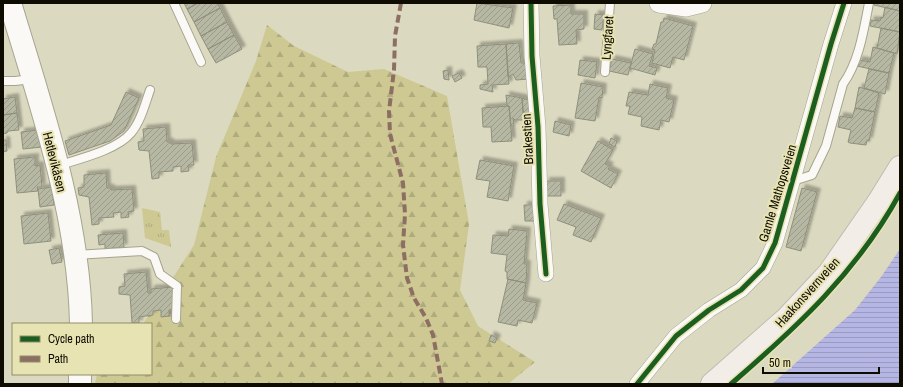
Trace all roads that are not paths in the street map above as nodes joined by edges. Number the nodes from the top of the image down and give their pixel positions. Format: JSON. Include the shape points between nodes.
{"nodes":[{"id":1,"x":10,"y":3,"type":"edge"},
{"id":2,"x":174,"y":3,"type":"edge"},
{"id":3,"x":531,"y":3,"type":"edge"},
{"id":4,"x":610,"y":3,"type":"edge"},
{"id":5,"x":659,"y":3,"type":"edge"},
{"id":6,"x":702,"y":3,"type":"edge"},
{"id":7,"x":844,"y":3,"type":"edge"},
{"id":8,"x":869,"y":3,"type":"edge"},
{"id":9,"x":201,"y":62,"type":"dead end"},
{"id":10,"x":605,"y":72,"type":"dead end"},
{"id":11,"x":33,"y":79,"type":"junction"},
{"id":12,"x":3,"y":80,"type":"edge"},
{"id":13,"x":150,"y":90,"type":"dead end"},
{"id":14,"x":57,"y":166,"type":"junction"},
{"id":15,"x":900,"y":167,"type":"edge"},
{"id":16,"x":793,"y":181,"type":"junction"},
{"id":17,"x":74,"y":255,"type":"junction"},
{"id":18,"x":546,"y":274,"type":"dead end"},
{"id":19,"x":176,"y":318,"type":"dead end"},
{"id":20,"x":81,"y":323,"type":"edge"},
{"id":21,"x":636,"y":384,"type":"edge"},
{"id":22,"x":712,"y":384,"type":"edge"}],
"edges":[{"from":1,"to":11,"type":"main road","name":"Hetlevikåsen"},
{"from":2,"to":9,"type":"lane"},
{"from":3,"to":18,"type":"street","name":"Brakestien","via":[[540,204]]},
{"from":4,"to":10,"type":"lane","name":"Lyngfaret"},
{"from":5,"to":6,"type":"street","via":[[686,7]]},
{"from":7,"to":16,"type":"street","name":"Gamle Mathopsveien"},
{"from":8,"to":16,"type":"lane","via":[[863,34],[849,76],[843,84],[826,146],[812,175]]},
{"from":11,"to":12,"type":"lane"},
{"from":11,"to":14,"type":"main road","name":"Hetlevikåsen"},
{"from":13,"to":14,"type":"lane","via":[[138,122],[125,139]]},
{"from":14,"to":17,"type":"main road","name":"Hetlevikåsen"},
{"from":15,"to":22,"type":"main road","name":"Haakonsvernveien","via":[[829,272],[787,318]]},
{"from":16,"to":21,"type":"street","name":"Gamle Mathopsveien","via":[[775,243],[763,268],[741,290],[676,336]]},
{"from":17,"to":19,"type":"lane","via":[[142,251],[154,257],[160,274],[177,286]]},
{"from":17,"to":20,"type":"main road","name":"Hetlevikåsen"}]}
